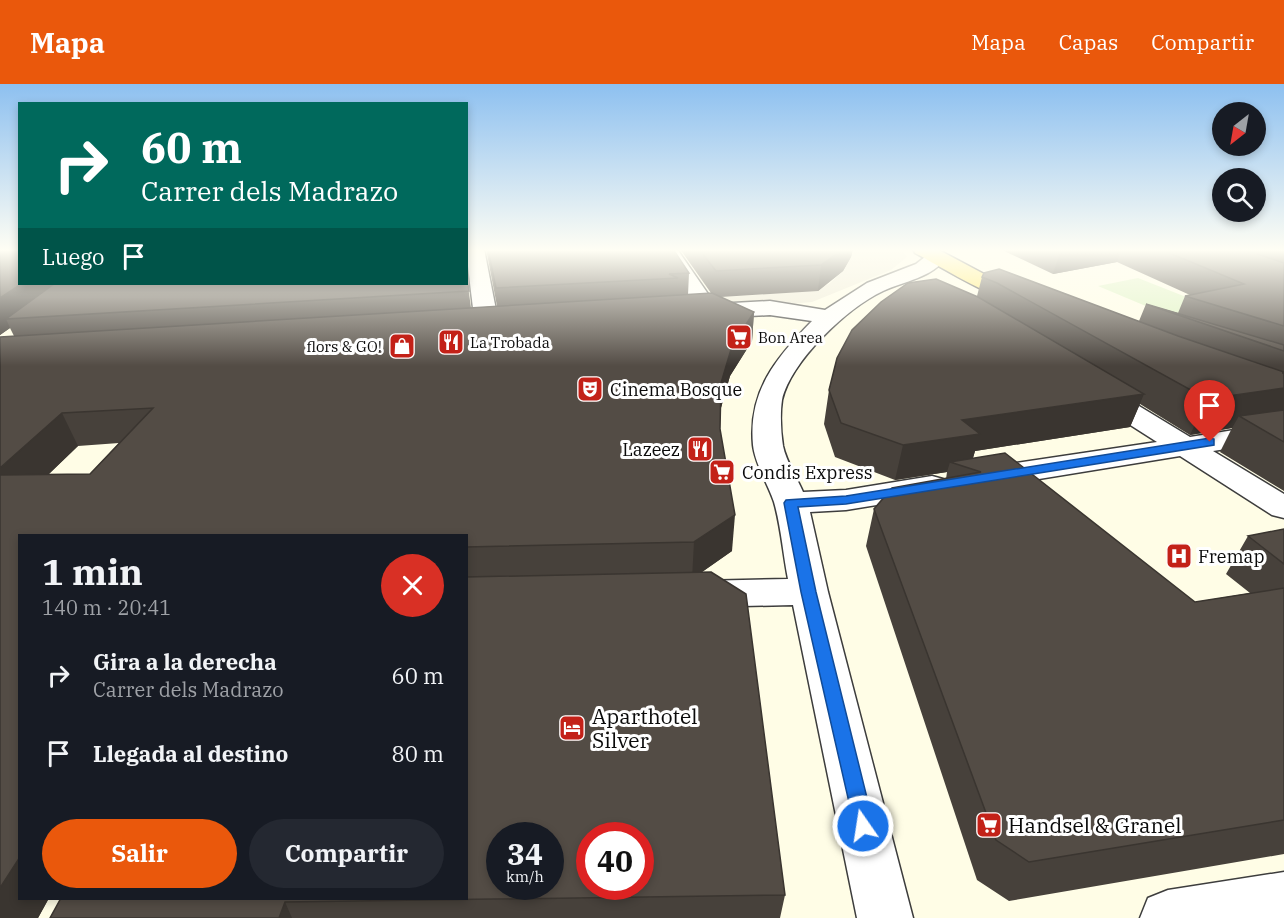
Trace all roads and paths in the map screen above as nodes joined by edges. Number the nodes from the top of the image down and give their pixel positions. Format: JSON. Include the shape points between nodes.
{"nodes":[{"id":1,"x":481,"y":288,"type":"edge"},
{"id":2,"x":694,"y":288,"type":"edge"},
{"id":3,"x":877,"y":288,"type":"edge"},
{"id":4,"x":911,"y":288,"type":"edge"},
{"id":5,"x":1000,"y":288,"type":"edge"},
{"id":6,"x":923,"y":293,"type":"edge"},
{"id":7,"x":1043,"y":298,"type":"edge"},
{"id":8,"x":709,"y":311,"type":"junction"},
{"id":9,"x":685,"y":312,"type":"edge"},
{"id":10,"x":829,"y":317,"type":"junction"},
{"id":11,"x":511,"y":323,"type":"edge"},
{"id":12,"x":487,"y":325,"type":"junction"},
{"id":13,"x":464,"y":326,"type":"edge"},
{"id":14,"x":1079,"y":380,"type":"edge"},
{"id":15,"x":1284,"y":431,"type":"edge"},
{"id":16,"x":1185,"y":446,"type":"junction"},
{"id":17,"x":791,"y":503,"type":"junction"},
{"id":18,"x":1284,"y":508,"type":"edge"},
{"id":19,"x":808,"y":592,"type":"junction"},
{"id":20,"x":669,"y":595,"type":"edge"},
{"id":21,"x":1284,"y":900,"type":"edge"},
{"id":22,"x":885,"y":918,"type":"edge"},
{"id":23,"x":1168,"y":918,"type":"edge"}],
"edges":[{"from":1,"to":12,"type":"street"},
{"from":2,"to":8,"type":"street"},
{"from":3,"to":10,"type":"street"},
{"from":4,"to":6,"type":"street"},
{"from":5,"to":7,"type":"main road"},
{"from":8,"to":9,"type":"street"},
{"from":8,"to":10,"type":"street","via":[[770,308]]},
{"from":10,"to":17,"type":"street","via":[[804,343],[774,385],[768,402],[768,447]]},
{"from":11,"to":12,"type":"street"},
{"from":12,"to":13,"type":"street"},
{"from":14,"to":16,"type":"street"},
{"from":15,"to":16,"type":"street"},
{"from":16,"to":17,"type":"street","via":[[846,500]]},
{"from":16,"to":18,"type":"street"},
{"from":17,"to":19,"type":"street"},
{"from":19,"to":20,"type":"street"},
{"from":19,"to":22,"type":"street"},
{"from":21,"to":23,"type":"street"}]}
